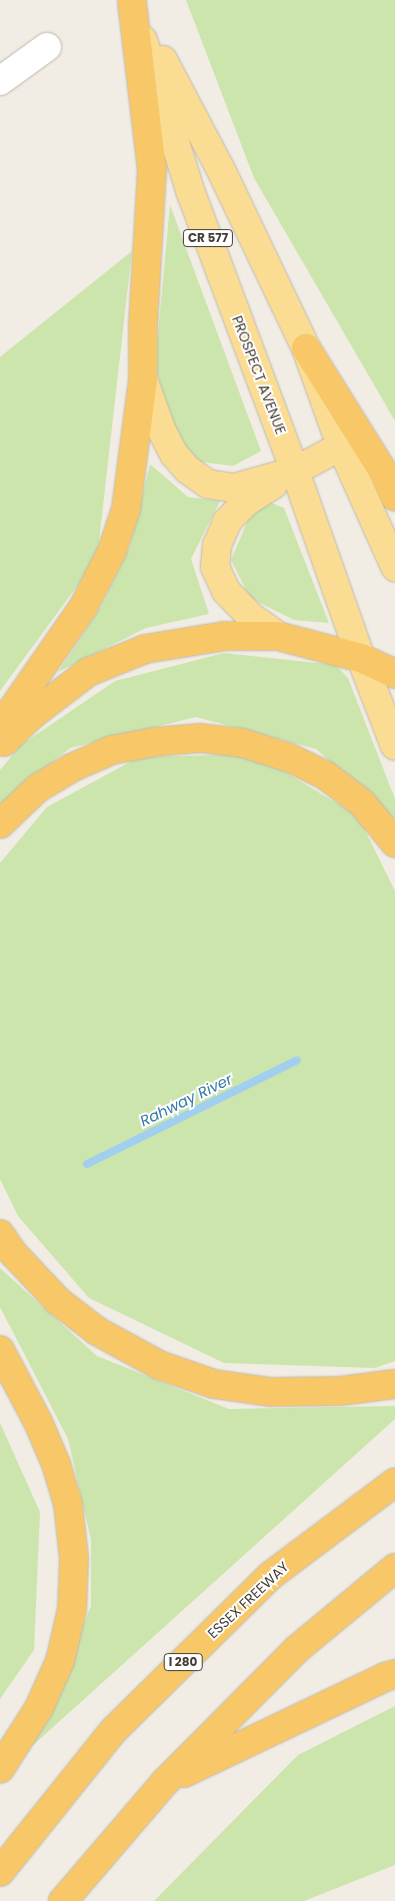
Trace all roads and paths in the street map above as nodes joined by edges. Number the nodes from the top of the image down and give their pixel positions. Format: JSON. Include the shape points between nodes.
{"nodes":[{"id":1,"x":132,"y":1,"type":"edge"},
{"id":2,"x":47,"y":47,"type":"dead end"},
{"id":3,"x":0,"y":81,"type":"edge"},
{"id":4,"x":306,"y":348,"type":"junction"},
{"id":5,"x":143,"y":379,"type":"junction"},
{"id":6,"x":341,"y":446,"type":"junction"},
{"id":7,"x":295,"y":470,"type":"junction"},
{"id":8,"x":395,"y":497,"type":"edge"},
{"id":9,"x":395,"y":567,"type":"edge"},
{"id":10,"x":278,"y":636,"type":"junction"},
{"id":11,"x":361,"y":658,"type":"junction"},
{"id":12,"x":395,"y":674,"type":"edge"},
{"id":13,"x":0,"y":727,"type":"edge"},
{"id":14,"x":0,"y":745,"type":"edge"},
{"id":15,"x":395,"y":746,"type":"edge"},
{"id":16,"x":0,"y":824,"type":"edge"},
{"id":17,"x":395,"y":843,"type":"edge"},
{"id":18,"x":0,"y":1234,"type":"edge"},
{"id":19,"x":0,"y":1350,"type":"edge"},
{"id":20,"x":395,"y":1384,"type":"edge"},
{"id":21,"x":395,"y":1482,"type":"edge"},
{"id":22,"x":395,"y":1568,"type":"edge"},
{"id":23,"x":395,"y":1674,"type":"edge"},
{"id":24,"x":0,"y":1769,"type":"edge"},
{"id":25,"x":165,"y":1782,"type":"junction"},
{"id":26,"x":0,"y":1872,"type":"edge"},
{"id":27,"x":63,"y":1901,"type":"edge"}],
"edges":[{"from":1,"to":4,"type":"main road","number":"CR 577","via":[[222,172]]},
{"from":1,"to":5,"type":"highway","via":[[152,170]]},
{"from":1,"to":7,"type":"main road","name":"PROSPECT AVENUE","number":"CR 577","via":[[191,194]]},
{"from":2,"to":3,"type":"street"},
{"from":4,"to":6,"type":"main road","number":"CR 577"},
{"from":4,"to":8,"type":"highway","via":[[384,473]]},
{"from":5,"to":7,"type":"main road","via":[[174,454],[188,470],[208,484],[234,488]]},
{"from":5,"to":13,"type":"highway","via":[[126,509],[112,551],[84,606]]},
{"from":6,"to":7,"type":"main road"},
{"from":6,"to":9,"type":"main road","number":"CR 577"},
{"from":7,"to":10,"type":"main road","via":[[246,502],[227,522],[217,545],[215,567],[226,591],[251,617]]},
{"from":7,"to":11,"type":"main road","name":"PROSPECT AVENUE","number":"CR 577"},
{"from":10,"to":11,"type":"highway"},
{"from":10,"to":14,"type":"highway","via":[[224,636],[145,649],[88,672],[32,715]]},
{"from":11,"to":12,"type":"highway"},
{"from":11,"to":15,"type":"main road","name":"PROSPECT AVENUE","number":"CR 577"},
{"from":16,"to":17,"type":"highway","via":[[38,788],[71,768],[112,750],[200,738],[243,742],[290,758],[324,775],[362,803]]},
{"from":18,"to":20,"type":"highway","via":[[13,1253],[58,1301],[98,1331],[159,1366],[214,1384],[271,1392],[340,1391]]},
{"from":19,"to":24,"type":"highway","via":[[56,1464],[68,1504],[74,1558],[72,1609],[60,1661],[39,1708]]},
{"from":21,"to":26,"type":"highway","name":"ESSEX FREEWAY","number":"I 280","via":[[270,1576],[112,1731]]},
{"from":22,"to":25,"type":"highway","via":[[297,1649]]},
{"from":23,"to":25,"type":"highway"},
{"from":25,"to":27,"type":"highway"}]}
